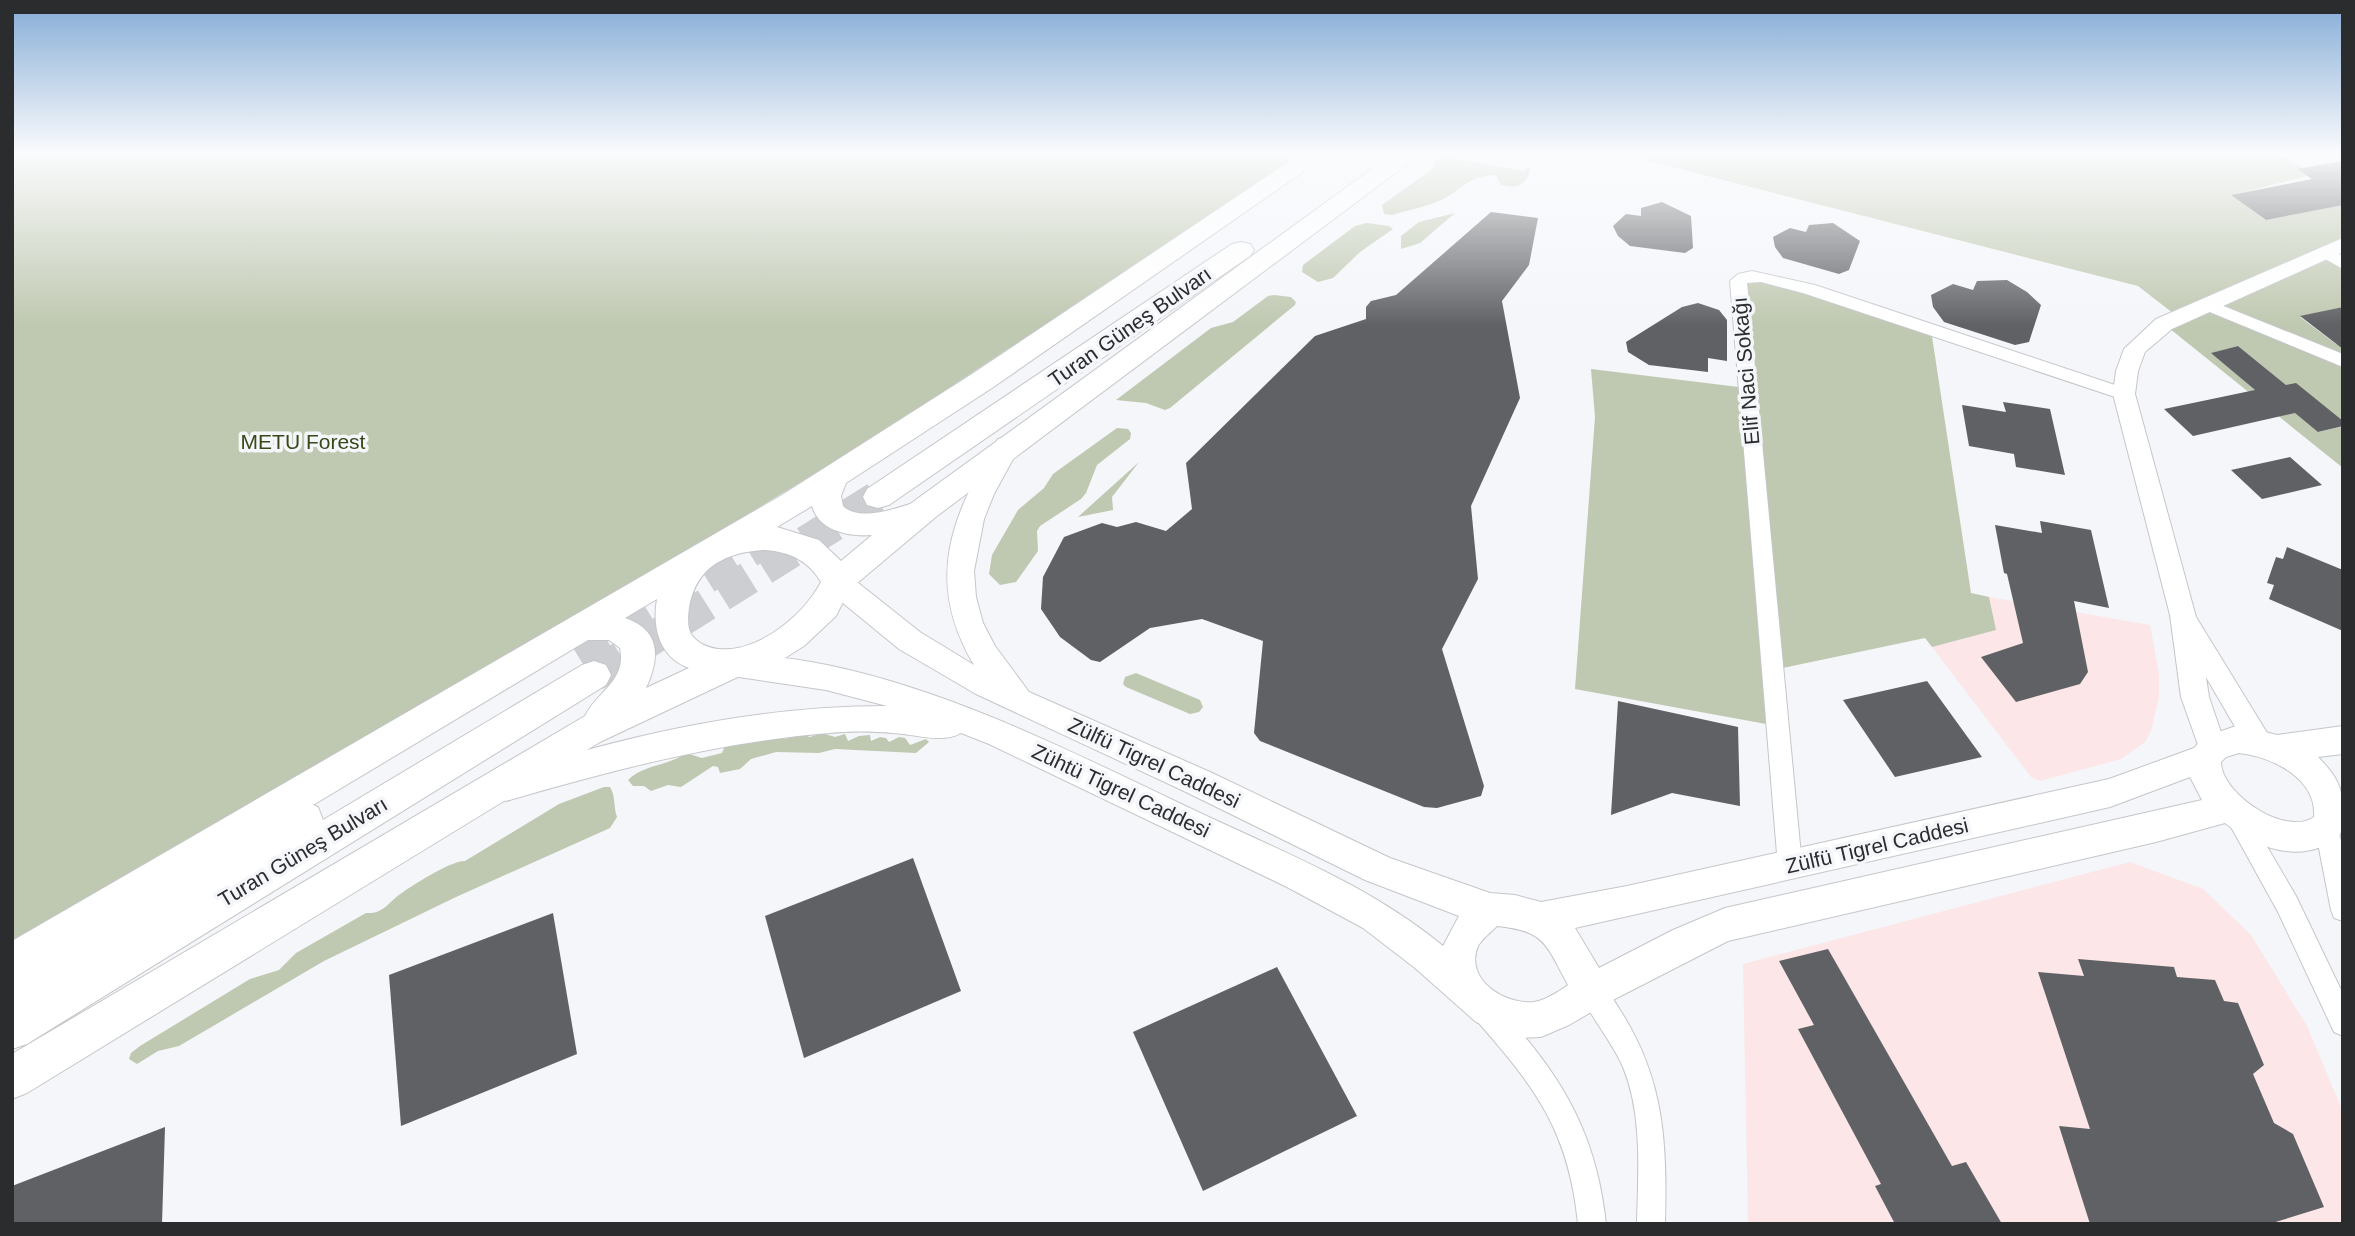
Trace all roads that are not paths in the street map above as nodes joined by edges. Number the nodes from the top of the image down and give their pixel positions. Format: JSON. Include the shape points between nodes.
{"nodes":[{"id":1,"x":1233,"y":211,"type":"edge"},
{"id":2,"x":1260,"y":211,"type":"edge"},
{"id":3,"x":1296,"y":211,"type":"edge"},
{"id":4,"x":1330,"y":211,"type":"edge"},
{"id":5,"x":2337,"y":253,"type":"edge"},
{"id":6,"x":2206,"y":304,"type":"junction"},
{"id":7,"x":2343,"y":361,"type":"edge"},
{"id":8,"x":2124,"y":394,"type":"junction"},
{"id":9,"x":1007,"y":446,"type":"junction"},
{"id":10,"x":856,"y":486,"type":"junction"},
{"id":11,"x":926,"y":508,"type":"junction"},
{"id":12,"x":708,"y":554,"type":"junction"},
{"id":13,"x":837,"y":582,"type":"junction"},
{"id":14,"x":2183,"y":615,"type":"junction"},
{"id":15,"x":584,"y":653,"type":"junction"},
{"id":16,"x":733,"y":664,"type":"junction"},
{"id":17,"x":1021,"y":701,"type":"junction"},
{"id":18,"x":587,"y":731,"type":"junction"},
{"id":19,"x":996,"y":733,"type":"junction"},
{"id":20,"x":2343,"y":740,"type":"edge"},
{"id":21,"x":2268,"y":745,"type":"junction"},
{"id":22,"x":2209,"y":752,"type":"junction"},
{"id":23,"x":482,"y":794,"type":"junction"},
{"id":24,"x":2232,"y":811,"type":"junction"},
{"id":25,"x":2334,"y":818,"type":"edge"},
{"id":26,"x":1790,"y":866,"type":"junction"},
{"id":27,"x":1490,"y":909,"type":"junction"},
{"id":28,"x":2343,"y":910,"type":"edge"},
{"id":29,"x":1543,"y":918,"type":"junction"},
{"id":30,"x":12,"y":963,"type":"edge"},
{"id":31,"x":1591,"y":991,"type":"junction"},
{"id":32,"x":12,"y":992,"type":"edge"},
{"id":33,"x":1473,"y":998,"type":"junction"},
{"id":34,"x":2343,"y":1023,"type":"edge"},
{"id":35,"x":12,"y":1029,"type":"edge"},
{"id":36,"x":12,"y":1078,"type":"edge"},
{"id":37,"x":1592,"y":1224,"type":"edge"},
{"id":38,"x":1651,"y":1224,"type":"edge"}],
"edges":[{"from":1,"to":10,"type":"main road","via":[[982,381]]},
{"from":2,"to":10,"type":"main road","name":"Turan Güneş Bulvarı"},
{"from":3,"to":10,"type":"main road","name":"Turan Güneş Bulvarı","via":[[1086,358]]},
{"from":4,"to":9,"type":"main road"},
{"from":5,"to":6,"type":"street"},
{"from":6,"to":7,"type":"street"},
{"from":6,"to":8,"type":"street","via":[[2164,324],[2135,349]]},
{"from":8,"to":14,"type":"street"},
{"from":8,"to":26,"type":"street","name":"Elif Naci Sokağı","via":[[1809,289],[1756,277],[1744,276],[1738,281]]},
{"from":9,"to":11,"type":"main road"},
{"from":9,"to":17,"type":"main road","via":[[968,522],[960,577],[963,606],[973,634]]},
{"from":10,"to":11,"type":"main road","via":[[826,497],[838,520],[864,526],[886,524]]},
{"from":10,"to":12,"type":"main road"},
{"from":11,"to":13,"type":"main road"},
{"from":12,"to":13,"type":"main road","via":[[766,537],[792,541],[824,560]]},
{"from":12,"to":15,"type":"main road"},
{"from":12,"to":16,"type":"main road","via":[[673,595],[671,627],[693,656],[711,664]]},
{"from":13,"to":16,"type":"main road","via":[[824,607],[802,630],[776,648]]},
{"from":13,"to":17,"type":"main road","name":"Zülfü Tigrel Caddesi","via":[[925,650]]},
{"from":14,"to":21,"type":"street"},
{"from":14,"to":22,"type":"street","via":[[2194,697]]},
{"from":15,"to":18,"type":"main road","via":[[602,626],[631,636],[640,654],[624,697]]},
{"from":15,"to":30,"type":"main road"},
{"from":15,"to":32,"type":"main road","name":"Turan Güneş Bulvarı"},
{"from":15,"to":35,"type":"main road","name":"Turan Güneş Bulvarı"},
{"from":16,"to":18,"type":"main road"},
{"from":16,"to":19,"type":"main road","name":"Zühtü Tigrel Caddesi","via":[[826,677],[890,694]]},
{"from":17,"to":27,"type":"main road","name":"Zülfü Tigrel Caddesi","via":[[1376,870]]},
{"from":18,"to":23,"type":"main road"},
{"from":19,"to":23,"type":"main road","via":[[878,719],[749,726],[679,738]]},
{"from":19,"to":33,"type":"main road","name":"Zühtü Tigrel Caddesi","via":[[1375,916]]},
{"from":20,"to":21,"type":"main road"},
{"from":21,"to":22,"type":"main road","via":[[2239,739],[2224,741]]},
{"from":21,"to":25,"type":"main road","via":[[2293,756],[2319,779],[2333,804]]},
{"from":22,"to":24,"type":"main road","via":[[2205,769],[2209,783]]},
{"from":22,"to":26,"type":"main road","name":"Zülfü Tigrel Caddesi","via":[[2110,793]]},
{"from":23,"to":36,"type":"main road"},
{"from":24,"to":25,"type":"main road","via":[[2252,825],[2296,838],[2314,836]]},
{"from":24,"to":31,"type":"main road","name":"Zülfü Tigrel Caddesi","via":[[1725,925]]},
{"from":24,"to":34,"type":"street","via":[[2287,904]]},
{"from":25,"to":28,"type":"street"},
{"from":26,"to":29,"type":"main road","name":"Zülfü Tigrel Caddesi"},
{"from":27,"to":29,"type":"main road"},
{"from":27,"to":33,"type":"main road","via":[[1467,932],[1457,960],[1459,977]]},
{"from":29,"to":31,"type":"main road","via":[[1572,953]]},
{"from":31,"to":33,"type":"main road","via":[[1536,1019],[1504,1017]]},
{"from":31,"to":38,"type":"street","via":[[1637,1070],[1649,1115]]},
{"from":33,"to":37,"type":"street","via":[[1531,1061],[1552,1093],[1583,1165]]}]}
